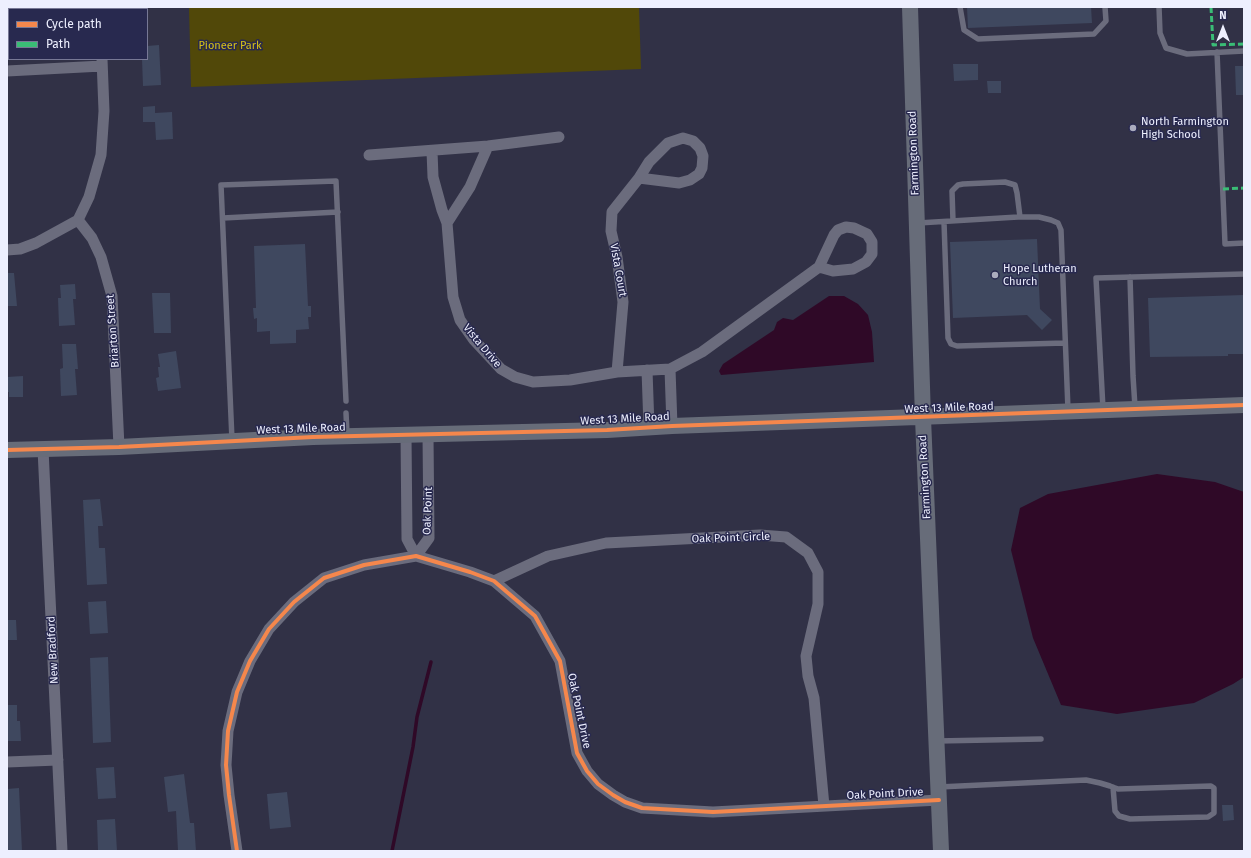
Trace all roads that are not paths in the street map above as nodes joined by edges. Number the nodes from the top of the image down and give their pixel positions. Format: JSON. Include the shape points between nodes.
{"nodes":[{"id":1,"x":910,"y":7,"type":"edge"},
{"id":2,"x":960,"y":7,"type":"edge"},
{"id":3,"x":1105,"y":7,"type":"edge"},
{"id":4,"x":1159,"y":7,"type":"edge"},
{"id":5,"x":1244,"y":51,"type":"edge"},
{"id":6,"x":1217,"y":52,"type":"junction"},
{"id":7,"x":102,"y":63,"type":"edge"},
{"id":8,"x":7,"y":70,"type":"edge"},
{"id":9,"x":559,"y":137,"type":"dead end"},
{"id":10,"x":488,"y":146,"type":"junction"},
{"id":11,"x":432,"y":151,"type":"junction"},
{"id":12,"x":369,"y":155,"type":"dead end"},
{"id":13,"x":639,"y":178,"type":"junction"},
{"id":14,"x":338,"y":212,"type":"junction"},
{"id":15,"x":1020,"y":217,"type":"junction"},
{"id":16,"x":223,"y":218,"type":"junction"},
{"id":17,"x":78,"y":220,"type":"junction"},
{"id":18,"x":953,"y":221,"type":"junction"},
{"id":19,"x":944,"y":222,"type":"junction"},
{"id":20,"x":447,"y":223,"type":"junction"},
{"id":21,"x":916,"y":223,"type":"junction"},
{"id":22,"x":1244,"y":243,"type":"edge"},
{"id":23,"x":7,"y":250,"type":"edge"},
{"id":24,"x":819,"y":267,"type":"junction"},
{"id":25,"x":1244,"y":274,"type":"edge"},
{"id":26,"x":1130,"y":277,"type":"junction"},
{"id":27,"x":1065,"y":343,"type":"junction"},
{"id":28,"x":670,"y":369,"type":"junction"},
{"id":29,"x":647,"y":370,"type":"junction"},
{"id":30,"x":618,"y":372,"type":"junction"},
{"id":31,"x":346,"y":401,"type":"dead end"},
{"id":32,"x":1244,"y":405,"type":"edge"},
{"id":33,"x":1136,"y":410,"type":"junction"},
{"id":34,"x":1103,"y":411,"type":"junction"},
{"id":35,"x":346,"y":413,"type":"dead end"},
{"id":36,"x":1068,"y":413,"type":"junction"},
{"id":37,"x":923,"y":418,"type":"junction"},
{"id":38,"x":672,"y":426,"type":"junction"},
{"id":39,"x":649,"y":427,"type":"junction"},
{"id":40,"x":406,"y":435,"type":"junction"},
{"id":41,"x":428,"y":435,"type":"junction"},
{"id":42,"x":347,"y":436,"type":"junction"},
{"id":43,"x":232,"y":441,"type":"junction"},
{"id":44,"x":119,"y":447,"type":"junction"},
{"id":45,"x":43,"y":449,"type":"junction"},
{"id":46,"x":7,"y":450,"type":"edge"},
{"id":47,"x":416,"y":556,"type":"junction"},
{"id":48,"x":494,"y":581,"type":"junction"},
{"id":49,"x":1041,"y":739,"type":"dead end"},
{"id":50,"x":937,"y":741,"type":"junction"},
{"id":51,"x":58,"y":760,"type":"junction"},
{"id":52,"x":7,"y":762,"type":"edge"},
{"id":53,"x":1113,"y":787,"type":"junction"},
{"id":54,"x":939,"y":794,"type":"junction"},
{"id":55,"x":824,"y":806,"type":"junction"},
{"id":56,"x":62,"y":851,"type":"edge"},
{"id":57,"x":237,"y":851,"type":"edge"},
{"id":58,"x":941,"y":851,"type":"edge"}],
"edges":[{"from":1,"to":21,"type":"street","name":"Farmington Road"},
{"from":2,"to":3,"type":"lane","via":[[964,30],[978,39],[1094,34],[1106,21]]},
{"from":4,"to":6,"type":"lane","via":[[1160,33],[1166,48],[1188,54]]},
{"from":5,"to":6,"type":"lane"},
{"from":6,"to":22,"type":"lane","via":[[1225,244]]},
{"from":7,"to":8,"type":"street"},
{"from":7,"to":17,"type":"street","via":[[104,111],[101,155],[89,197]]},
{"from":9,"to":10,"type":"street"},
{"from":10,"to":11,"type":"street"},
{"from":10,"to":20,"type":"street","via":[[470,187]]},
{"from":11,"to":12,"type":"street"},
{"from":11,"to":20,"type":"street","name":"Vista Drive","via":[[433,177]]},
{"from":13,"to":13,"type":"street","name":"Vista Court","via":[[679,183],[690,180],[699,174],[702,168],[703,156],[700,148],[693,141],[683,138],[668,143],[649,162]]},
{"from":13,"to":30,"type":"street","name":"Vista Court","via":[[612,212],[611,231],[624,302]]},
{"from":14,"to":16,"type":"lane"},
{"from":14,"to":16,"type":"lane","via":[[336,181],[221,185]]},
{"from":14,"to":31,"type":"lane"},
{"from":15,"to":18,"type":"lane"},
{"from":15,"to":18,"type":"lane","via":[[1018,193],[1014,184],[963,184],[958,185],[952,192]]},
{"from":15,"to":27,"type":"lane","via":[[1051,220],[1058,223],[1061,230]]},
{"from":16,"to":43,"type":"lane"},
{"from":17,"to":23,"type":"street","via":[[36,243],[20,249]]},
{"from":17,"to":44,"type":"street","name":"Briarton Street","via":[[92,238],[101,257],[112,296]]},
{"from":18,"to":19,"type":"lane"},
{"from":19,"to":21,"type":"lane"},
{"from":19,"to":27,"type":"lane","via":[[948,338],[951,344],[957,346]]},
{"from":20,"to":30,"type":"street","name":"Vista Drive","via":[[453,297],[460,320],[474,340],[501,369],[532,382],[570,380]]},
{"from":21,"to":37,"type":"street","name":"Farmington Road"},
{"from":24,"to":24,"type":"street","name":"Vista Drive","via":[[833,271],[853,269],[866,262],[872,254],[872,242],[867,234],[854,228],[838,230]]},
{"from":24,"to":28,"type":"street","name":"Vista Drive","via":[[702,352]]},
{"from":25,"to":26,"type":"lane"},
{"from":26,"to":33,"type":"lane"},
{"from":26,"to":34,"type":"lane","via":[[1096,278]]},
{"from":27,"to":36,"type":"lane"},
{"from":28,"to":29,"type":"street","name":"Vista Drive"},
{"from":28,"to":38,"type":"street"},
{"from":29,"to":30,"type":"street","name":"Vista Drive"},
{"from":29,"to":39,"type":"street"},
{"from":32,"to":33,"type":"street","name":"West 13 Mile Road"},
{"from":33,"to":34,"type":"street","name":"West 13 Mile Road"},
{"from":34,"to":36,"type":"street","name":"West 13 Mile Road"},
{"from":35,"to":42,"type":"lane"},
{"from":36,"to":37,"type":"street","name":"West 13 Mile Road"},
{"from":37,"to":38,"type":"street","name":"West 13 Mile Road"},
{"from":37,"to":50,"type":"street","name":"Farmington Road"},
{"from":38,"to":39,"type":"street","name":"West 13 Mile Road"},
{"from":39,"to":41,"type":"street","name":"West 13 Mile Road"},
{"from":40,"to":41,"type":"street","name":"West 13 Mile Road"},
{"from":40,"to":42,"type":"street","name":"West 13 Mile Road"},
{"from":40,"to":47,"type":"street","name":"Oak Point","via":[[407,538]]},
{"from":41,"to":47,"type":"street","name":"Oak Point","via":[[429,538]]},
{"from":42,"to":43,"type":"street","name":"West 13 Mile Road"},
{"from":43,"to":44,"type":"street","name":"West 13 Mile Road"},
{"from":44,"to":45,"type":"street","name":"West 13 Mile Road"},
{"from":45,"to":46,"type":"street","name":"West 13 Mile Road"},
{"from":45,"to":51,"type":"street","name":"New Bradford"},
{"from":47,"to":48,"type":"street","name":"Oak Point Drive"},
{"from":47,"to":57,"type":"street","name":"Oak Point Drive","via":[[364,565],[324,578],[294,602],[269,629],[250,661],[237,692],[228,730],[226,765]]},
{"from":48,"to":55,"type":"street","name":"Oak Point Drive","via":[[535,616],[560,661],[578,753],[587,771],[598,784],[613,795],[642,808],[712,812]]},
{"from":48,"to":55,"type":"street","name":"Oak Point Circle","via":[[548,556],[606,544],[760,535],[786,537],[808,553],[818,572],[818,604],[806,656],[814,698]]},
{"from":49,"to":50,"type":"lane"},
{"from":50,"to":54,"type":"street","name":"Farmington Road"},
{"from":51,"to":52,"type":"street"},
{"from":51,"to":56,"type":"street","name":"New Bradford"},
{"from":53,"to":53,"type":"lane","via":[[1115,811],[1119,816],[1130,819],[1208,817],[1214,813],[1214,788],[1211,786],[1118,789]]},
{"from":53,"to":54,"type":"lane","via":[[1086,780]]},
{"from":54,"to":55,"type":"street","name":"Oak Point Drive"},
{"from":54,"to":58,"type":"street","name":"Farmington Road"}]}
